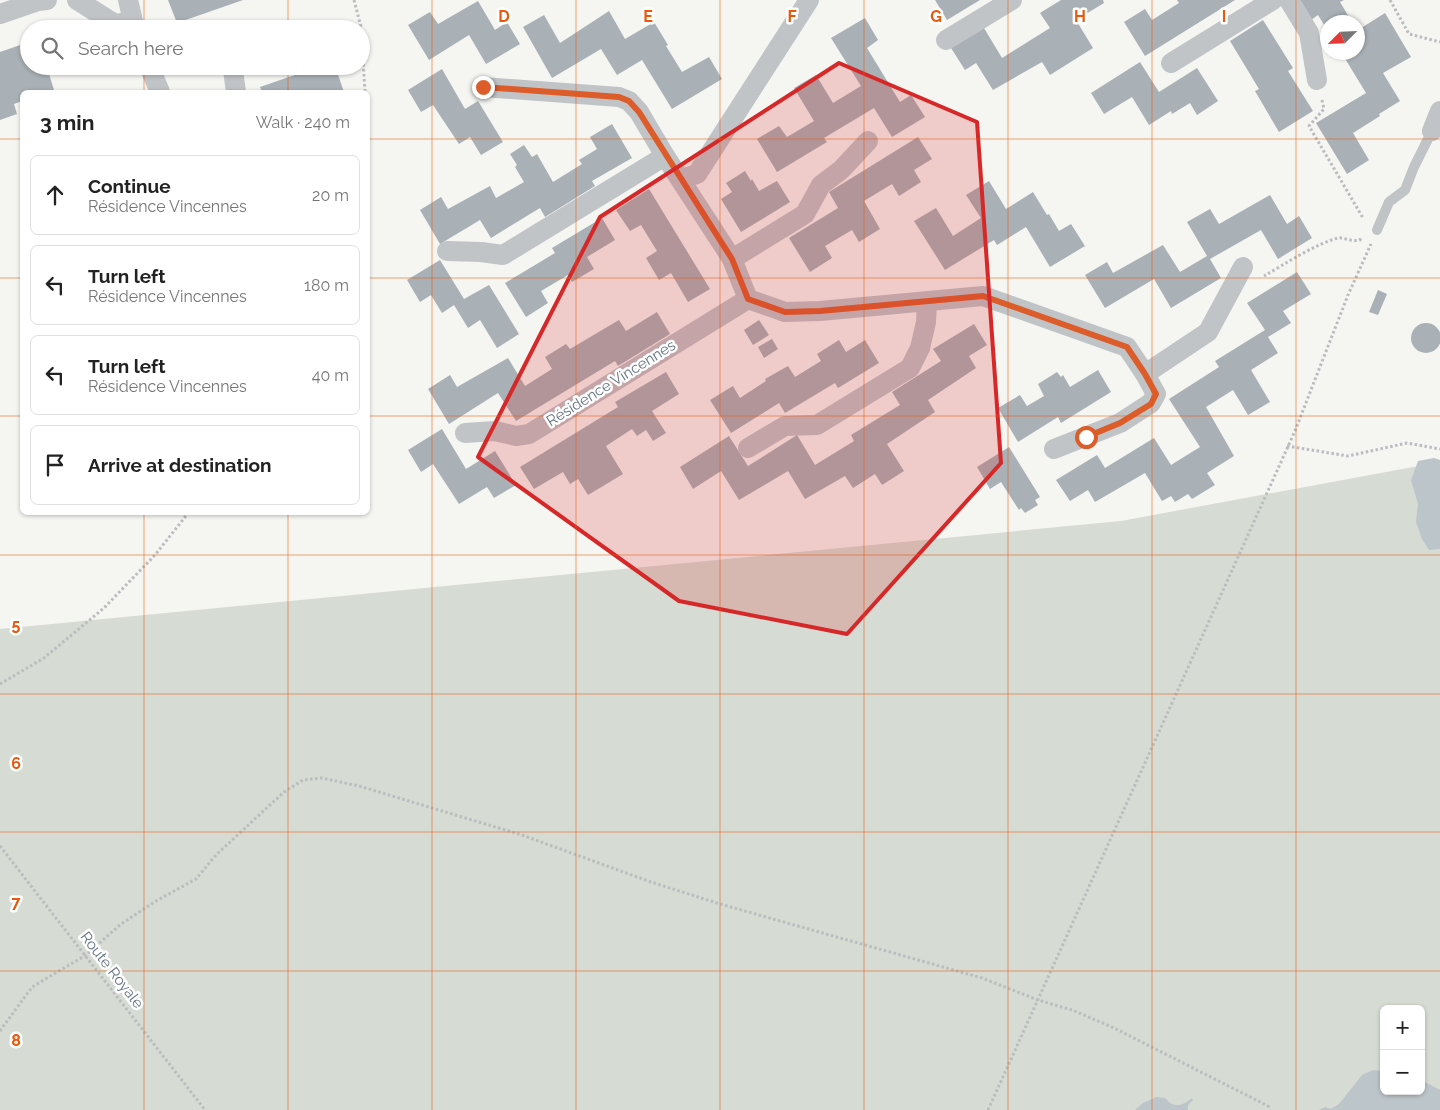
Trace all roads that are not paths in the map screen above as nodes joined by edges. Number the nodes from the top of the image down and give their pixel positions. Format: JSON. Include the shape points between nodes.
{"nodes":[{"id":1,"x":47,"y":0,"type":"edge"},
{"id":2,"x":77,"y":0,"type":"edge"},
{"id":3,"x":128,"y":0,"type":"edge"},
{"id":4,"x":809,"y":0,"type":"edge"},
{"id":5,"x":1012,"y":0,"type":"edge"},
{"id":6,"x":1273,"y":0,"type":"edge"},
{"id":7,"x":1288,"y":0,"type":"edge"},
{"id":8,"x":0,"y":14,"type":"edge"},
{"id":9,"x":109,"y":20,"type":"edge"},
{"id":10,"x":132,"y":20,"type":"edge"},
{"id":11,"x":946,"y":40,"type":"dead end"},
{"id":12,"x":1171,"y":63,"type":"dead end"},
{"id":13,"x":153,"y":75,"type":"edge"},
{"id":14,"x":234,"y":75,"type":"edge"},
{"id":15,"x":1317,"y":80,"type":"road end"},
{"id":16,"x":483,"y":87,"type":"dead end"},
{"id":17,"x":159,"y":90,"type":"edge"},
{"id":18,"x":236,"y":90,"type":"edge"},
{"id":19,"x":1440,"y":111,"type":"edge"},
{"id":20,"x":1432,"y":131,"type":"joint"},
{"id":21,"x":868,"y":141,"type":"dead end"},
{"id":22,"x":665,"y":156,"type":"junction"},
{"id":23,"x":681,"y":179,"type":"junction"},
{"id":24,"x":1372,"y":228,"type":"road end"},
{"id":25,"x":447,"y":252,"type":"dead end"},
{"id":26,"x":732,"y":259,"type":"junction"},
{"id":27,"x":1243,"y":267,"type":"road end"},
{"id":28,"x":748,"y":299,"type":"junction"},
{"id":29,"x":927,"y":302,"type":"junction"},
{"id":30,"x":1145,"y":374,"type":"junction"},
{"id":31,"x":465,"y":433,"type":"dead end"},
{"id":32,"x":748,"y":448,"type":"dead end"},
{"id":33,"x":1054,"y":448,"type":"dead end"}],
"edges":[{"from":1,"to":8,"type":"street"},
{"from":2,"to":9,"type":"street"},
{"from":3,"to":10,"type":"street"},
{"from":4,"to":23,"type":"street","via":[[697,174]]},
{"from":5,"to":11,"type":"street"},
{"from":6,"to":12,"type":"street"},
{"from":7,"to":15,"type":"street","via":[[1310,33]]},
{"from":13,"to":17,"type":"street"},
{"from":14,"to":18,"type":"street"},
{"from":16,"to":22,"type":"street","via":[[619,97],[629,101],[639,112]]},
{"from":19,"to":20,"type":"street"},
{"from":20,"to":24,"type":"lane","via":[[1405,190],[1389,202]]},
{"from":21,"to":26,"type":"street","via":[[841,170],[821,185],[805,214]]},
{"from":22,"to":23,"type":"street"},
{"from":22,"to":25,"type":"street","via":[[502,255]]},
{"from":23,"to":26,"type":"street"},
{"from":26,"to":28,"type":"street"},
{"from":27,"to":30,"type":"street","via":[[1208,332]]},
{"from":28,"to":29,"type":"street","via":[[785,312]]},
{"from":28,"to":31,"type":"street","name":"Résidence Vincennes","via":[[529,434]]},
{"from":29,"to":30,"type":"street","via":[[983,296],[1127,347]]},
{"from":29,"to":32,"type":"street","via":[[920,348],[910,368],[817,425],[785,426]]},
{"from":30,"to":33,"type":"street","via":[[1156,394],[1151,404],[1120,423]]}]}
